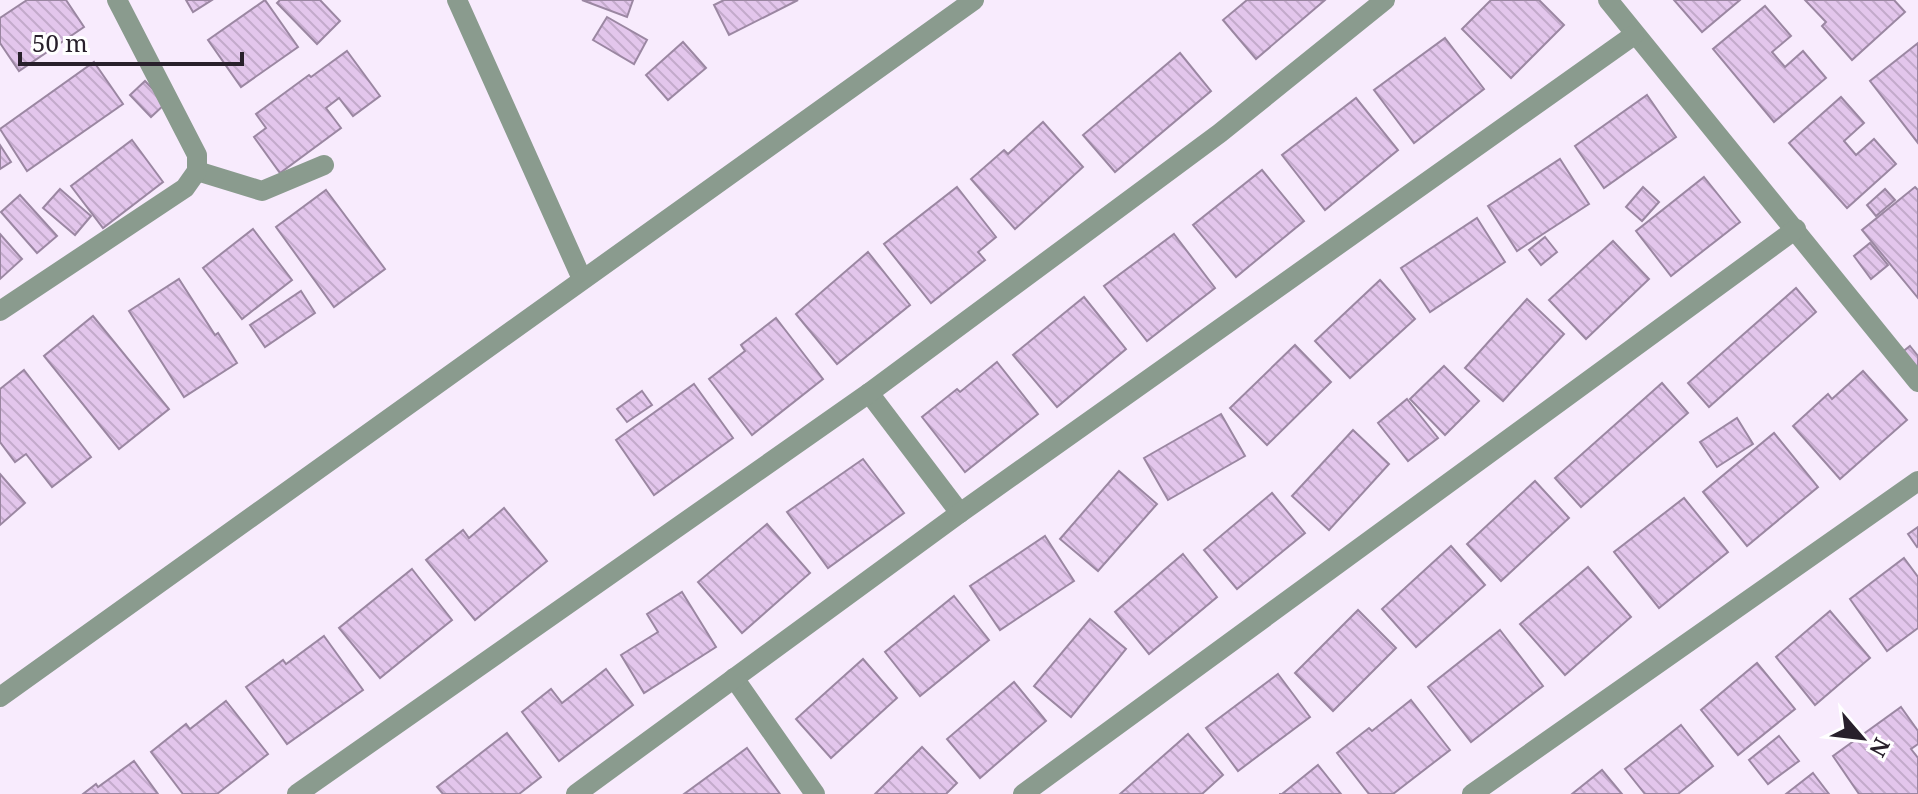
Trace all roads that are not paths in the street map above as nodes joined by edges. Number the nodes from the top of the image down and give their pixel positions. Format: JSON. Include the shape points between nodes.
{"nodes":[{"id":1,"x":117,"y":0,"type":"edge"},
{"id":2,"x":457,"y":0,"type":"edge"},
{"id":3,"x":974,"y":0,"type":"edge"},
{"id":4,"x":1385,"y":0,"type":"edge"},
{"id":5,"x":1608,"y":0,"type":"edge"},
{"id":6,"x":1634,"y":35,"type":"junction"},
{"id":7,"x":324,"y":165,"type":"dead end"},
{"id":8,"x":197,"y":171,"type":"junction"},
{"id":9,"x":1796,"y":229,"type":"junction"},
{"id":10,"x":582,"y":279,"type":"junction"},
{"id":11,"x":0,"y":311,"type":"edge"},
{"id":12,"x":1918,"y":382,"type":"edge"},
{"id":13,"x":869,"y":393,"type":"junction"},
{"id":14,"x":1918,"y":481,"type":"edge"},
{"id":15,"x":960,"y":513,"type":"junction"},
{"id":16,"x":734,"y":678,"type":"junction"},
{"id":17,"x":0,"y":697,"type":"edge"},
{"id":18,"x":297,"y":794,"type":"edge"},
{"id":19,"x":576,"y":794,"type":"edge"},
{"id":20,"x":815,"y":794,"type":"edge"},
{"id":21,"x":1023,"y":794,"type":"edge"},
{"id":22,"x":1472,"y":794,"type":"edge"}],
"edges":[{"from":1,"to":8,"type":"street","via":[[197,155]]},
{"from":2,"to":10,"type":"street"},
{"from":3,"to":10,"type":"street"},
{"from":4,"to":13,"type":"street","via":[[1220,133]]},
{"from":5,"to":6,"type":"street"},
{"from":6,"to":9,"type":"street"},
{"from":6,"to":15,"type":"street"},
{"from":7,"to":8,"type":"street","via":[[262,191]]},
{"from":8,"to":11,"type":"street","via":[[185,188]]},
{"from":9,"to":12,"type":"street"},
{"from":9,"to":21,"type":"street"},
{"from":10,"to":17,"type":"street"},
{"from":13,"to":15,"type":"street"},
{"from":13,"to":18,"type":"street"},
{"from":14,"to":22,"type":"street"},
{"from":15,"to":16,"type":"street"},
{"from":16,"to":19,"type":"street"},
{"from":16,"to":20,"type":"street"}]}
